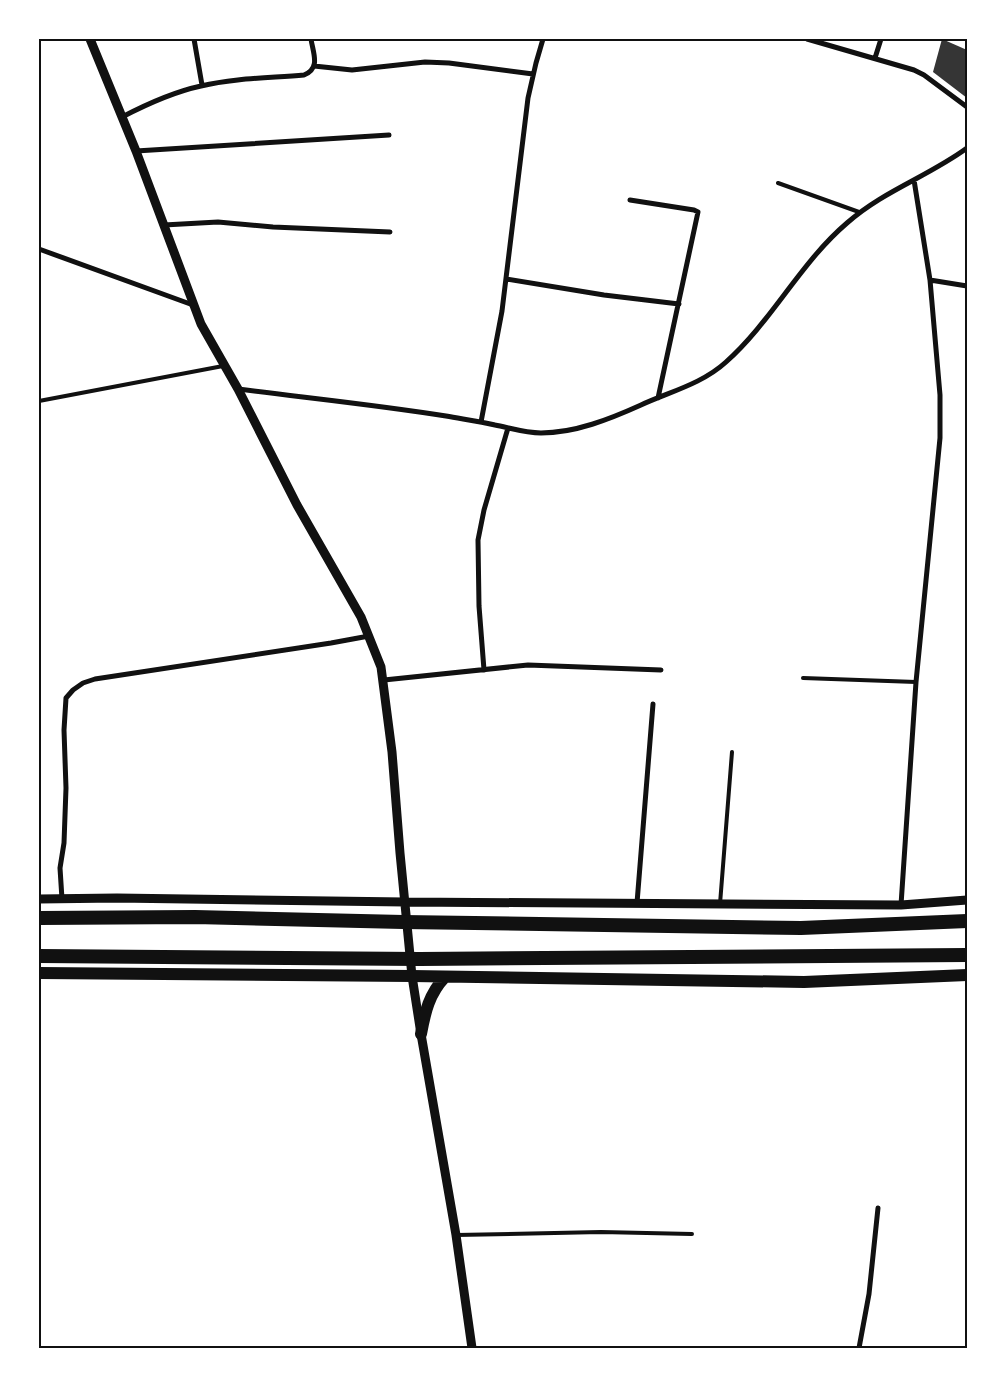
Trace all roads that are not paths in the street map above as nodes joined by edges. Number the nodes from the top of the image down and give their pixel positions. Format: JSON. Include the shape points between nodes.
{"nodes":[{"id":1,"x":90,"y":39,"type":"edge"},
{"id":2,"x":194,"y":39,"type":"edge"},
{"id":3,"x":311,"y":39,"type":"edge"},
{"id":4,"x":543,"y":39,"type":"edge"},
{"id":5,"x":807,"y":39,"type":"edge"},
{"id":6,"x":881,"y":39,"type":"edge"},
{"id":7,"x":875,"y":58,"type":"junction"},
{"id":8,"x":314,"y":66,"type":"junction"},
{"id":9,"x":533,"y":74,"type":"junction"},
{"id":10,"x":202,"y":85,"type":"junction"},
{"id":11,"x":967,"y":106,"type":"edge"},
{"id":12,"x":122,"y":117,"type":"junction"},
{"id":13,"x":389,"y":135,"type":"dead end"},
{"id":14,"x":967,"y":148,"type":"edge"},
{"id":15,"x":136,"y":151,"type":"junction"},
{"id":16,"x":914,"y":180,"type":"junction"},
{"id":17,"x":778,"y":183,"type":"dead end"},
{"id":18,"x":630,"y":200,"type":"dead end"},
{"id":19,"x":859,"y":212,"type":"junction"},
{"id":20,"x":164,"y":225,"type":"junction"},
{"id":21,"x":390,"y":232,"type":"dead end"},
{"id":22,"x":39,"y":249,"type":"edge"},
{"id":23,"x":506,"y":279,"type":"junction"},
{"id":24,"x":930,"y":280,"type":"junction"},
{"id":25,"x":967,"y":286,"type":"edge"},
{"id":26,"x":679,"y":304,"type":"junction"},
{"id":27,"x":193,"y":305,"type":"junction"},
{"id":28,"x":225,"y":366,"type":"junction"},
{"id":29,"x":238,"y":389,"type":"junction"},
{"id":30,"x":658,"y":398,"type":"junction"},
{"id":31,"x":39,"y":401,"type":"edge"},
{"id":32,"x":481,"y":422,"type":"junction"},
{"id":33,"x":508,"y":428,"type":"junction"},
{"id":34,"x":369,"y":636,"type":"junction"},
{"id":35,"x":484,"y":670,"type":"junction"},
{"id":36,"x":661,"y":670,"type":"dead end"},
{"id":37,"x":803,"y":678,"type":"dead end"},
{"id":38,"x":384,"y":680,"type":"junction"},
{"id":39,"x":916,"y":682,"type":"junction"},
{"id":40,"x":653,"y":704,"type":"dead end"},
{"id":41,"x":732,"y":752,"type":"dead end"},
{"id":42,"x":39,"y":899,"type":"edge"},
{"id":43,"x":62,"y":899,"type":"junction"},
{"id":44,"x":967,"y":900,"type":"edge"},
{"id":45,"x":405,"y":902,"type":"junction"},
{"id":46,"x":637,"y":904,"type":"junction"},
{"id":47,"x":720,"y":904,"type":"junction"},
{"id":48,"x":901,"y":905,"type":"junction"},
{"id":49,"x":39,"y":918,"type":"edge"},
{"id":50,"x":967,"y":921,"type":"edge"},
{"id":51,"x":967,"y":955,"type":"edge"},
{"id":52,"x":39,"y":956,"type":"edge"},
{"id":53,"x":39,"y":973,"type":"edge"},
{"id":54,"x":967,"y":975,"type":"edge"},
{"id":55,"x":417,"y":976,"type":"junction"},
{"id":56,"x":446,"y":977,"type":"junction"},
{"id":57,"x":420,"y":1034,"type":"junction"},
{"id":58,"x":878,"y":1208,"type":"dead end"},
{"id":59,"x":456,"y":1234,"type":"junction"},
{"id":60,"x":692,"y":1234,"type":"dead end"},
{"id":61,"x":472,"y":1348,"type":"edge"},
{"id":62,"x":859,"y":1348,"type":"edge"}],
"edges":[{"from":1,"to":12,"type":"street"},
{"from":2,"to":10,"type":"street"},
{"from":3,"to":8,"type":"street"},
{"from":4,"to":9,"type":"street"},
{"from":5,"to":7,"type":"street"},
{"from":6,"to":7,"type":"street"},
{"from":7,"to":11,"type":"street","via":[[924,75]]},
{"from":8,"to":9,"type":"street","via":[[352,70],[425,62]]},
{"from":8,"to":10,"type":"street","via":[[304,75]]},
{"from":9,"to":23,"type":"street"},
{"from":10,"to":12,"type":"street","via":[[175,93]]},
{"from":12,"to":15,"type":"street"},
{"from":13,"to":15,"type":"street"},
{"from":14,"to":16,"type":"street"},
{"from":15,"to":20,"type":"street"},
{"from":16,"to":19,"type":"street"},
{"from":16,"to":24,"type":"street"},
{"from":17,"to":19,"type":"lane"},
{"from":18,"to":26,"type":"street","via":[[698,211]]},
{"from":19,"to":30,"type":"street","via":[[823,247],[726,362],[688,386]]},
{"from":20,"to":21,"type":"street","via":[[218,222]]},
{"from":20,"to":27,"type":"street"},
{"from":22,"to":27,"type":"street"},
{"from":23,"to":26,"type":"street"},
{"from":23,"to":32,"type":"street"},
{"from":24,"to":25,"type":"street"},
{"from":24,"to":39,"type":"street","via":[[940,395],[940,438]]},
{"from":26,"to":30,"type":"street"},
{"from":27,"to":28,"type":"street"},
{"from":28,"to":29,"type":"street"},
{"from":28,"to":31,"type":"lane"},
{"from":29,"to":32,"type":"street"},
{"from":29,"to":34,"type":"street"},
{"from":30,"to":33,"type":"street","via":[[610,419],[559,431],[540,433]]},
{"from":32,"to":33,"type":"street"},
{"from":33,"to":35,"type":"street","via":[[478,540],[478,606]]},
{"from":34,"to":38,"type":"street"},
{"from":34,"to":43,"type":"street","via":[[95,679],[73,690],[66,698],[64,714],[66,788],[60,868]]},
{"from":35,"to":36,"type":"street","via":[[537,665]]},
{"from":35,"to":38,"type":"street"},
{"from":37,"to":39,"type":"lane"},
{"from":38,"to":45,"type":"street"},
{"from":39,"to":48,"type":"street"},
{"from":40,"to":46,"type":"street"},
{"from":41,"to":47,"type":"lane"},
{"from":42,"to":43,"type":"street"},
{"from":43,"to":45,"type":"street"},
{"from":44,"to":48,"type":"street"},
{"from":45,"to":46,"type":"street"},
{"from":45,"to":55,"type":"street"},
{"from":46,"to":47,"type":"street"},
{"from":47,"to":48,"type":"street"},
{"from":49,"to":50,"type":"highway","via":[[195,917],[801,928]]},
{"from":51,"to":52,"type":"highway","via":[[520,959]]},
{"from":53,"to":55,"type":"main road"},
{"from":54,"to":56,"type":"main road","via":[[804,982]]},
{"from":55,"to":56,"type":"main road"},
{"from":55,"to":57,"type":"street"},
{"from":56,"to":57,"type":"main road","via":[[431,997]]},
{"from":57,"to":59,"type":"street"},
{"from":58,"to":62,"type":"street"},
{"from":59,"to":60,"type":"lane"},
{"from":59,"to":61,"type":"street"}]}
